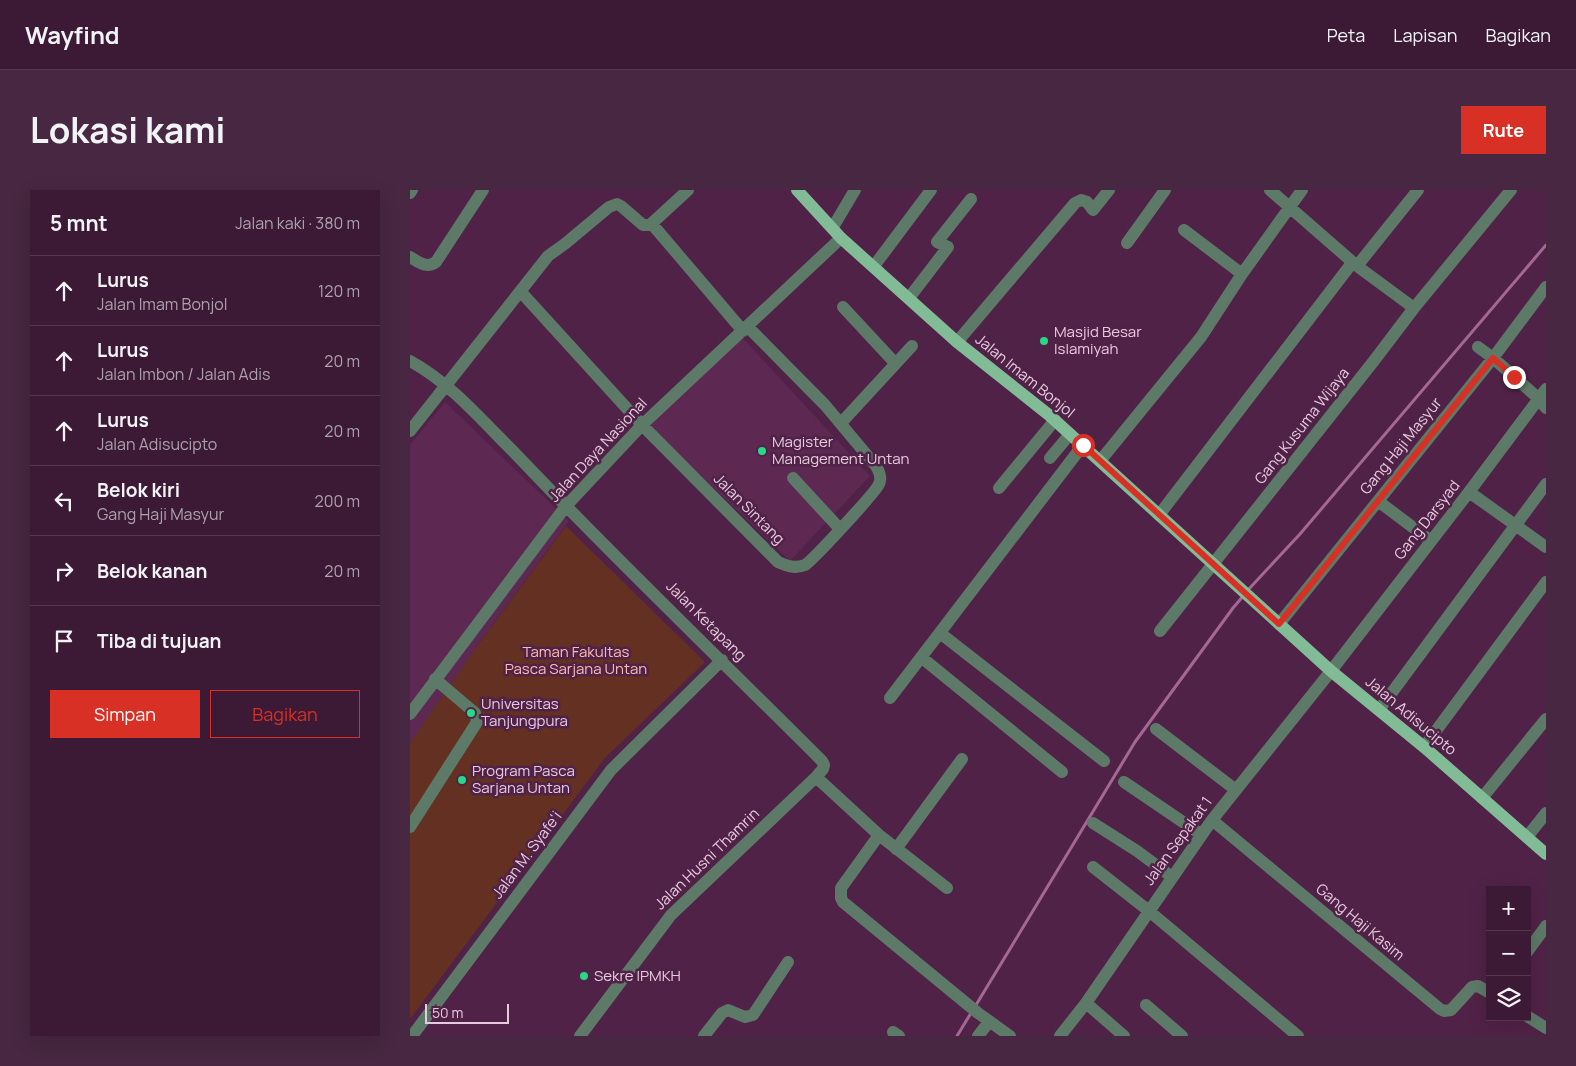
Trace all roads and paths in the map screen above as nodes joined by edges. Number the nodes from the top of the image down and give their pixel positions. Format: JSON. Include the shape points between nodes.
{"nodes":[{"id":1,"x":483,"y":190,"type":"edge"},
{"id":2,"x":688,"y":190,"type":"edge"},
{"id":3,"x":797,"y":190,"type":"edge"},
{"id":4,"x":855,"y":190,"type":"edge"},
{"id":5,"x":931,"y":190,"type":"edge"},
{"id":6,"x":1109,"y":190,"type":"edge"},
{"id":7,"x":1164,"y":190,"type":"edge"},
{"id":8,"x":1270,"y":190,"type":"edge"},
{"id":9,"x":1302,"y":190,"type":"edge"},
{"id":10,"x":1418,"y":190,"type":"edge"},
{"id":11,"x":1511,"y":190,"type":"edge"},
{"id":12,"x":971,"y":199,"type":"dead end"},
{"id":13,"x":1289,"y":206,"type":"junction"},
{"id":14,"x":652,"y":224,"type":"junction"},
{"id":15,"x":832,"y":227,"type":"junction"},
{"id":16,"x":1184,"y":230,"type":"dead end"},
{"id":17,"x":841,"y":238,"type":"junction"},
{"id":18,"x":1126,"y":242,"type":"dead end"},
{"id":19,"x":410,"y":257,"type":"edge"},
{"id":20,"x":1355,"y":264,"type":"junction"},
{"id":21,"x":874,"y":266,"type":"junction"},
{"id":22,"x":1242,"y":274,"type":"junction"},
{"id":23,"x":1546,"y":287,"type":"edge"},
{"id":24,"x":521,"y":292,"type":"junction"},
{"id":25,"x":909,"y":298,"type":"junction"},
{"id":26,"x":843,"y":307,"type":"dead end"},
{"id":27,"x":1414,"y":308,"type":"junction"},
{"id":28,"x":745,"y":328,"type":"junction"},
{"id":29,"x":957,"y":342,"type":"junction"},
{"id":30,"x":912,"y":346,"type":"dead end"},
{"id":31,"x":1478,"y":347,"type":"dead end"},
{"id":32,"x":1493,"y":358,"type":"junction"},
{"id":33,"x":410,"y":361,"type":"edge"},
{"id":34,"x":895,"y":364,"type":"junction"},
{"id":35,"x":446,"y":385,"type":"junction"},
{"id":36,"x":1543,"y":398,"type":"edge"},
{"id":37,"x":415,"y":415,"type":"edge"},
{"id":38,"x":1054,"y":420,"type":"junction"},
{"id":39,"x":841,"y":423,"type":"junction"},
{"id":40,"x":642,"y":425,"type":"junction"},
{"id":41,"x":410,"y":431,"type":"edge"},
{"id":42,"x":1070,"y":434,"type":"junction"},
{"id":43,"x":1083,"y":445,"type":"junction"},
{"id":44,"x":1050,"y":458,"type":"dead end"},
{"id":45,"x":1100,"y":461,"type":"junction"},
{"id":46,"x":793,"y":478,"type":"dead end"},
{"id":47,"x":1546,"y":484,"type":"edge"},
{"id":48,"x":999,"y":488,"type":"dead end"},
{"id":49,"x":1469,"y":492,"type":"junction"},
{"id":50,"x":1378,"y":501,"type":"junction"},
{"id":51,"x":566,"y":506,"type":"junction"},
{"id":52,"x":1159,"y":514,"type":"junction"},
{"id":53,"x":1515,"y":526,"type":"junction"},
{"id":54,"x":840,"y":529,"type":"junction"},
{"id":55,"x":1431,"y":542,"type":"junction"},
{"id":56,"x":1546,"y":547,"type":"edge"},
{"id":57,"x":1214,"y":564,"type":"junction"},
{"id":58,"x":1546,"y":582,"type":"edge"},
{"id":59,"x":1256,"y":602,"type":"joint"},
{"id":60,"x":1279,"y":624,"type":"junction"},
{"id":61,"x":1160,"y":631,"type":"dead end"},
{"id":62,"x":940,"y":633,"type":"junction"},
{"id":63,"x":921,"y":657,"type":"junction"},
{"id":64,"x":722,"y":660,"type":"junction"},
{"id":65,"x":1331,"y":671,"type":"junction"},
{"id":66,"x":435,"y":679,"type":"junction"},
{"id":67,"x":890,"y":698,"type":"dead end"},
{"id":68,"x":1379,"y":710,"type":"junction"},
{"id":69,"x":410,"y":714,"type":"edge"},
{"id":70,"x":1546,"y":719,"type":"edge"},
{"id":71,"x":1156,"y":729,"type":"dead end"},
{"id":72,"x":1424,"y":747,"type":"junction"},
{"id":73,"x":962,"y":759,"type":"dead end"},
{"id":74,"x":822,"y":761,"type":"joint"},
{"id":75,"x":1104,"y":761,"type":"dead end"},
{"id":76,"x":1062,"y":772,"type":"dead end"},
{"id":77,"x":816,"y":777,"type":"junction"},
{"id":78,"x":1124,"y":782,"type":"dead end"},
{"id":79,"x":1236,"y":790,"type":"junction"},
{"id":80,"x":1482,"y":798,"type":"junction"},
{"id":81,"x":1546,"y":813,"type":"edge"},
{"id":82,"x":1212,"y":820,"type":"junction"},
{"id":83,"x":1094,"y":823,"type":"dead end"},
{"id":84,"x":410,"y":827,"type":"edge"},
{"id":85,"x":879,"y":835,"type":"junction"},
{"id":86,"x":1202,"y":835,"type":"junction"},
{"id":87,"x":1527,"y":837,"type":"junction"},
{"id":88,"x":896,"y":849,"type":"junction"},
{"id":89,"x":1546,"y":854,"type":"edge"},
{"id":90,"x":1093,"y":867,"type":"dead end"},
{"id":91,"x":1172,"y":877,"type":"junction"},
{"id":92,"x":947,"y":888,"type":"dead end"},
{"id":93,"x":1149,"y":911,"type":"junction"},
{"id":94,"x":1546,"y":926,"type":"edge"},
{"id":95,"x":1531,"y":947,"type":"edge"},
{"id":96,"x":788,"y":962,"type":"dead end"},
{"id":97,"x":1486,"y":991,"type":"edge"},
{"id":98,"x":1086,"y":1003,"type":"junction"},
{"id":99,"x":1146,"y":1005,"type":"dead end"},
{"id":100,"x":1531,"y":1019,"type":"edge"},
{"id":101,"x":989,"y":1022,"type":"junction"},
{"id":102,"x":1546,"y":1028,"type":"edge"},
{"id":103,"x":412,"y":1036,"type":"edge"},
{"id":104,"x":580,"y":1036,"type":"edge"},
{"id":105,"x":704,"y":1036,"type":"edge"},
{"id":106,"x":978,"y":1036,"type":"edge"},
{"id":107,"x":1010,"y":1036,"type":"edge"},
{"id":108,"x":1060,"y":1036,"type":"edge"},
{"id":109,"x":1124,"y":1036,"type":"edge"},
{"id":110,"x":1182,"y":1036,"type":"edge"},
{"id":111,"x":1298,"y":1036,"type":"edge"}],
"edges":[{"from":1,"to":19,"type":"street","via":[[436,262],[424,265]]},
{"from":2,"to":14,"type":"street"},
{"from":3,"to":15,"type":"main road","name":"Jalan Imam Bonjol"},
{"from":4,"to":15,"type":"street"},
{"from":5,"to":21,"type":"street"},
{"from":6,"to":29,"type":"street","via":[[1093,210],[1084,200],[1076,203]]},
{"from":7,"to":18,"type":"street"},
{"from":8,"to":13,"type":"street"},
{"from":9,"to":13,"type":"street"},
{"from":10,"to":20,"type":"street"},
{"from":11,"to":27,"type":"street","name":"Gang Kusuma Wijaya"},
{"from":12,"to":25,"type":"street","via":[[937,242],[948,247]]},
{"from":13,"to":20,"type":"street"},
{"from":13,"to":22,"type":"street"},
{"from":14,"to":24,"type":"street","via":[[643,225],[617,204],[609,207],[555,249]]},
{"from":14,"to":28,"type":"street","name":"Jalan Sintang"},
{"from":15,"to":17,"type":"main road","name":"Jalan Imam Bonjol"},
{"from":16,"to":22,"type":"street"},
{"from":17,"to":21,"type":"main road","name":"Jalan Imam Bonjol"},
{"from":17,"to":28,"type":"street","name":"Jalan Daya Nasional"},
{"from":20,"to":27,"type":"street"},
{"from":20,"to":52,"type":"street"},
{"from":21,"to":25,"type":"main road","name":"Jalan Imam Bonjol"},
{"from":22,"to":45,"type":"street","via":[[1201,336]]},
{"from":23,"to":32,"type":"street","name":"Gang Haji Masyur"},
{"from":24,"to":35,"type":"street"},
{"from":24,"to":40,"type":"street"},
{"from":25,"to":29,"type":"main road","name":"Jalan Imam Bonjol"},
{"from":26,"to":34,"type":"street"},
{"from":27,"to":57,"type":"street","name":"Gang Kusuma Wijaya"},
{"from":28,"to":39,"type":"street","name":"Jalan Sintang"},
{"from":28,"to":40,"type":"street","name":"Jalan Daya Nasional"},
{"from":29,"to":38,"type":"main road","name":"Jalan Imam Bonjol"},
{"from":30,"to":34,"type":"street"},
{"from":31,"to":32,"type":"street"},
{"from":32,"to":36,"type":"street"},
{"from":32,"to":50,"type":"street","name":"Gang Haji Masyur"},
{"from":33,"to":35,"type":"street","name":"Jalan Ketapang"},
{"from":34,"to":39,"type":"street"},
{"from":35,"to":37,"type":"street"},
{"from":35,"to":51,"type":"street","name":"Jalan Ketapang"},
{"from":36,"to":49,"type":"street","name":"Gang Darsyad"},
{"from":37,"to":41,"type":"street"},
{"from":38,"to":42,"type":"main road","name":"Jalan Imam Bonjol"},
{"from":38,"to":48,"type":"street"},
{"from":39,"to":54,"type":"street","name":"Jalan Sintang","via":[[876,466],[880,480]]},
{"from":40,"to":51,"type":"street","name":"Jalan Daya Nasional"},
{"from":40,"to":54,"type":"street","name":"Jalan Sintang","via":[[778,562],[794,567],[804,565]]},
{"from":42,"to":43,"type":"main road","name":"Jalan Imam Bonjol"},
{"from":42,"to":44,"type":"street"},
{"from":43,"to":45,"type":"main road","name":"Jalan Imam Bonjol"},
{"from":43,"to":62,"type":"street"},
{"from":45,"to":52,"type":"main road","name":"Jalan Imam Bonjol"},
{"from":46,"to":54,"type":"street"},
{"from":47,"to":53,"type":"street"},
{"from":49,"to":53,"type":"street"},
{"from":49,"to":55,"type":"street","name":"Gang Darsyad"},
{"from":50,"to":55,"type":"street"},
{"from":50,"to":60,"type":"street","name":"Gang Haji Masyur"},
{"from":51,"to":64,"type":"street","name":"Jalan Ketapang"},
{"from":51,"to":66,"type":"street","name":"Jalan Daya Nasional"},
{"from":52,"to":57,"type":"main road","name":"Jalan Imam Bonjol"},
{"from":53,"to":56,"type":"street"},
{"from":53,"to":68,"type":"street"},
{"from":55,"to":65,"type":"street","name":"Gang Darsyad"},
{"from":57,"to":59,"type":"main road","name":"Jalan Imam Bonjol"},
{"from":57,"to":61,"type":"street","name":"Gang Kusuma Wijaya"},
{"from":58,"to":72,"type":"street"},
{"from":59,"to":60,"type":"main road","name":"Jalan Adisucipto"},
{"from":60,"to":65,"type":"main road","name":"Jalan Adisucipto"},
{"from":62,"to":63,"type":"street"},
{"from":62,"to":75,"type":"street"},
{"from":63,"to":67,"type":"street"},
{"from":63,"to":76,"type":"street"},
{"from":64,"to":74,"type":"street","name":"Jalan Ketapang"},
{"from":64,"to":103,"type":"street","name":"Jalan M. Syafe'i","via":[[611,770]]},
{"from":65,"to":68,"type":"main road","name":"Jalan Adisucipto"},
{"from":65,"to":79,"type":"street","name":"Jalan Sepakat 1"},
{"from":66,"to":69,"type":"street","name":"Jalan Daya Nasional"},
{"from":66,"to":84,"type":"street","via":[[475,713],[477,722]]},
{"from":68,"to":72,"type":"main road","name":"Jalan Adisucipto"},
{"from":70,"to":80,"type":"street"},
{"from":71,"to":79,"type":"street"},
{"from":72,"to":80,"type":"main road","name":"Jalan Adisucipto"},
{"from":73,"to":88,"type":"street"},
{"from":74,"to":77,"type":"street","name":"Jalan Husni Thamrin","via":[[824,767]]},
{"from":77,"to":85,"type":"street"},
{"from":77,"to":104,"type":"street","name":"Jalan Husni Thamrin","via":[[670,915]]},
{"from":78,"to":86,"type":"street"},
{"from":79,"to":82,"type":"street","name":"Jalan Sepakat 1"},
{"from":80,"to":87,"type":"main road","name":"Jalan Adisucipto"},
{"from":81,"to":87,"type":"street"},
{"from":82,"to":86,"type":"street","name":"Jalan Sepakat 1"},
{"from":82,"to":97,"type":"street","name":"Gang Haji Kasim","via":[[1440,1009],[1448,1011],[1453,1008],[1472,987]]},
{"from":83,"to":91,"type":"street"},
{"from":85,"to":88,"type":"street"},
{"from":85,"to":101,"type":"street","via":[[841,888],[843,902]]},
{"from":86,"to":91,"type":"street","name":"Jalan Sepakat 1"},
{"from":87,"to":89,"type":"main road","name":"Jalan Adisucipto"},
{"from":88,"to":92,"type":"street"},
{"from":90,"to":93,"type":"street"},
{"from":91,"to":93,"type":"street","name":"Jalan Sepakat 1"},
{"from":93,"to":98,"type":"street","name":"Jalan Sepakat 1"},
{"from":93,"to":111,"type":"street"},
{"from":94,"to":95,"type":"street"},
{"from":96,"to":105,"type":"street","via":[[753,1016],[745,1018],[725,1011]]},
{"from":98,"to":108,"type":"street","name":"Jalan Sepakat 1"},
{"from":98,"to":109,"type":"street"},
{"from":99,"to":110,"type":"street"},
{"from":100,"to":102,"type":"street"},
{"from":101,"to":106,"type":"street"},
{"from":101,"to":107,"type":"street"}]}
